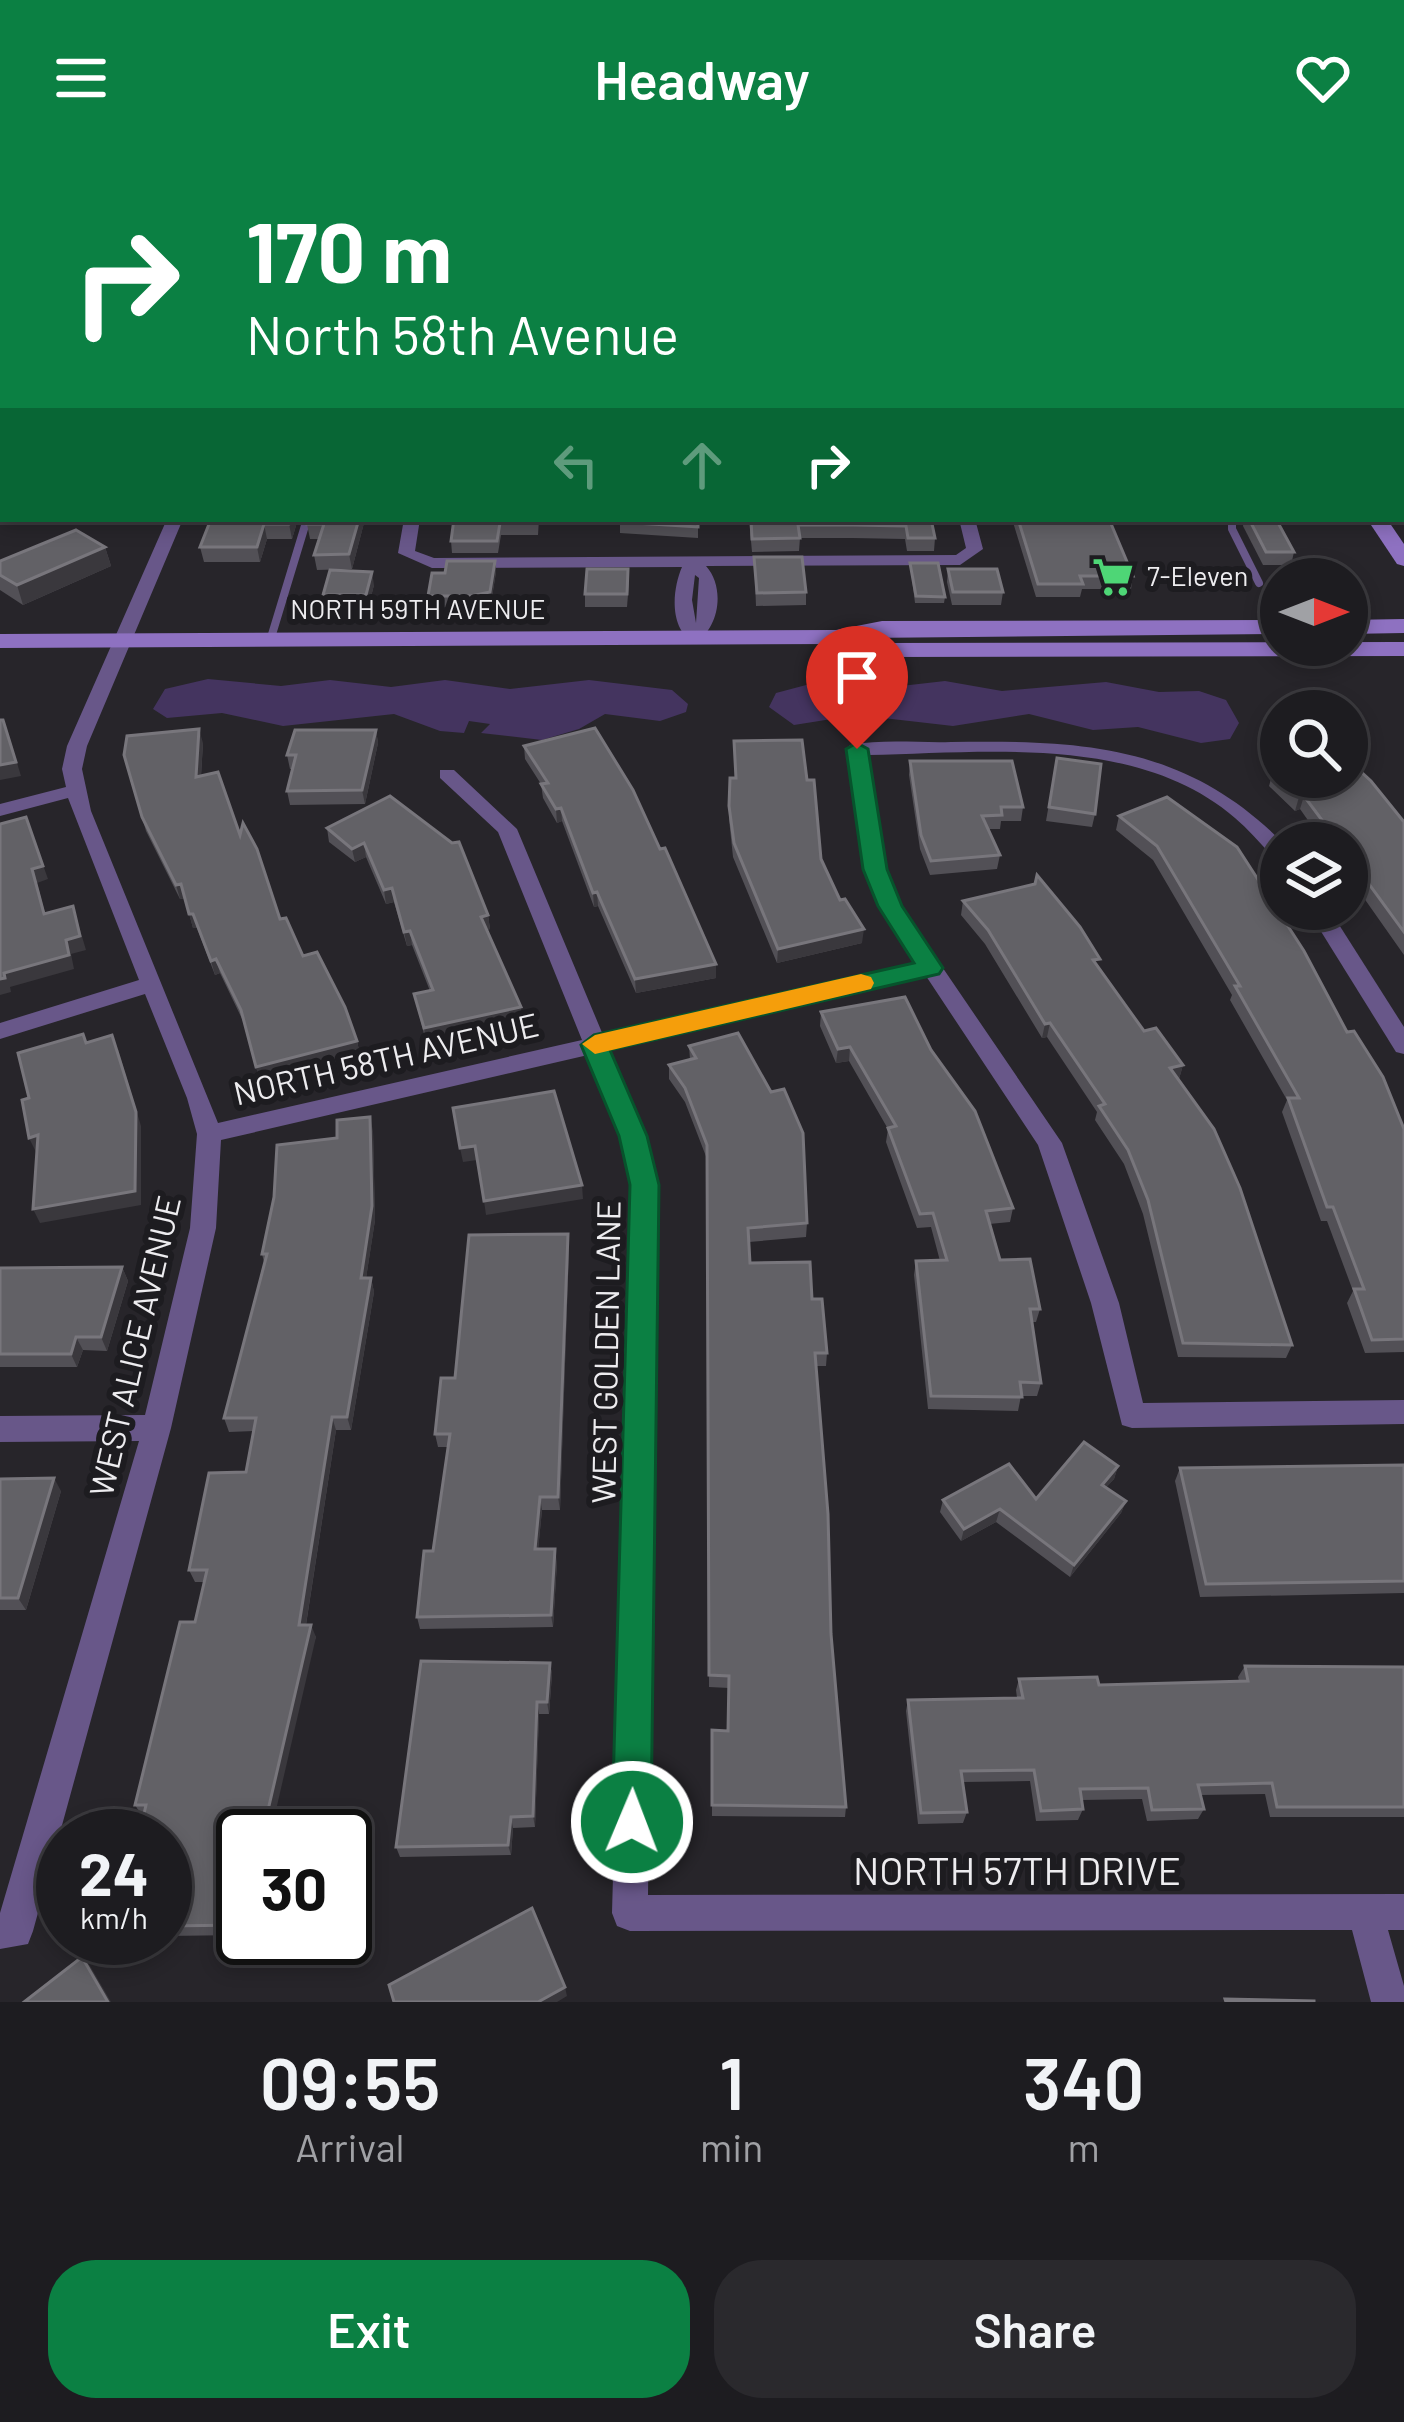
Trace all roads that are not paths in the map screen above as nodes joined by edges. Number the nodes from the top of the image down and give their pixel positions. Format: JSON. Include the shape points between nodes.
{"nodes":[{"id":1,"x":174,"y":522,"type":"edge"},
{"id":2,"x":306,"y":522,"type":"edge"},
{"id":3,"x":411,"y":522,"type":"edge"},
{"id":4,"x":968,"y":522,"type":"edge"},
{"id":5,"x":1232,"y":522,"type":"edge"},
{"id":6,"x":1379,"y":522,"type":"edge"},
{"id":7,"x":1404,"y":560,"type":"edge"},
{"id":8,"x":693,"y":562,"type":"junction"},
{"id":9,"x":1259,"y":583,"type":"dead end"},
{"id":10,"x":1404,"y":626,"type":"edge"},
{"id":11,"x":1260,"y":627,"type":"edge"},
{"id":12,"x":1368,"y":627,"type":"edge"},
{"id":13,"x":836,"y":637,"type":"junction"},
{"id":14,"x":694,"y":638,"type":"junction"},
{"id":15,"x":270,"y":640,"type":"junction"},
{"id":16,"x":0,"y":641,"type":"edge"},
{"id":17,"x":124,"y":641,"type":"junction"},
{"id":18,"x":1404,"y":649,"type":"edge"},
{"id":19,"x":447,"y":774,"type":"dead end"},
{"id":20,"x":74,"y":791,"type":"junction"},
{"id":21,"x":0,"y":810,"type":"edge"},
{"id":22,"x":1260,"y":831,"type":"edge"},
{"id":23,"x":1331,"y":930,"type":"edge"},
{"id":24,"x":930,"y":968,"type":"junction"},
{"id":25,"x":153,"y":984,"type":"junction"},
{"id":26,"x":0,"y":1031,"type":"edge"},
{"id":27,"x":594,"y":1045,"type":"junction"},
{"id":28,"x":1404,"y":1046,"type":"edge"},
{"id":29,"x":209,"y":1134,"type":"junction"},
{"id":30,"x":1404,"y":1412,"type":"edge"},
{"id":31,"x":157,"y":1428,"type":"junction"},
{"id":32,"x":0,"y":1429,"type":"edge"},
{"id":33,"x":630,"y":1912,"type":"joint"},
{"id":34,"x":1366,"y":1912,"type":"junction"},
{"id":35,"x":1404,"y":1912,"type":"edge"},
{"id":36,"x":8,"y":1931,"type":"edge"},
{"id":37,"x":1390,"y":2002,"type":"edge"}],
"edges":[{"from":1,"to":17,"type":"street"},
{"from":2,"to":15,"type":"lane"},
{"from":3,"to":8,"type":"street","via":[[406,553],[413,560]]},
{"from":4,"to":8,"type":"street","via":[[975,549],[946,561]]},
{"from":5,"to":9,"type":"lane"},
{"from":6,"to":7,"type":"main road"},
{"from":8,"to":14,"type":"street","via":[[684,576],[683,619]]},
{"from":10,"to":12,"type":"main road"},
{"from":11,"to":13,"type":"main road","name":"NORTH 59TH AVENUE","via":[[882,628]]},
{"from":13,"to":14,"type":"main road","name":"NORTH 59TH AVENUE"},
{"from":13,"to":18,"type":"main road","name":"NORTH 59TH AVENUE","via":[[882,650]]},
{"from":14,"to":15,"type":"main road","name":"NORTH 59TH AVENUE"},
{"from":15,"to":17,"type":"main road","name":"NORTH 59TH AVENUE"},
{"from":16,"to":17,"type":"main road","name":"NORTH 59TH AVENUE"},
{"from":17,"to":20,"type":"street","via":[[76,746]]},
{"from":19,"to":27,"type":"street","name":"WEST GOLDEN LANE","via":[[507,829]]},
{"from":20,"to":21,"type":"street"},
{"from":20,"to":25,"type":"street","name":"WEST ALICE AVENUE"},
{"from":22,"to":24,"type":"street","via":[[1237,806],[1171,772],[1113,755],[857,749],[875,869]]},
{"from":23,"to":28,"type":"street"},
{"from":24,"to":27,"type":"street","name":"NORTH 58TH AVENUE"},
{"from":24,"to":30,"type":"street","via":[[1050,1143],[1105,1303],[1132,1417]]},
{"from":25,"to":26,"type":"street"},
{"from":25,"to":29,"type":"street","name":"WEST ALICE AVENUE"},
{"from":27,"to":29,"type":"street","name":"NORTH 58TH AVENUE"},
{"from":27,"to":33,"type":"street","name":"WEST GOLDEN LANE","via":[[645,1185]]},
{"from":29,"to":31,"type":"street","name":"WEST ALICE AVENUE","via":[[203,1228]]},
{"from":31,"to":32,"type":"street"},
{"from":31,"to":36,"type":"street","name":"WEST ALICE AVENUE"},
{"from":33,"to":34,"type":"street","name":"NORTH 57TH DRIVE"},
{"from":34,"to":35,"type":"street","name":"NORTH 57TH DRIVE"},
{"from":34,"to":37,"type":"street"}]}
